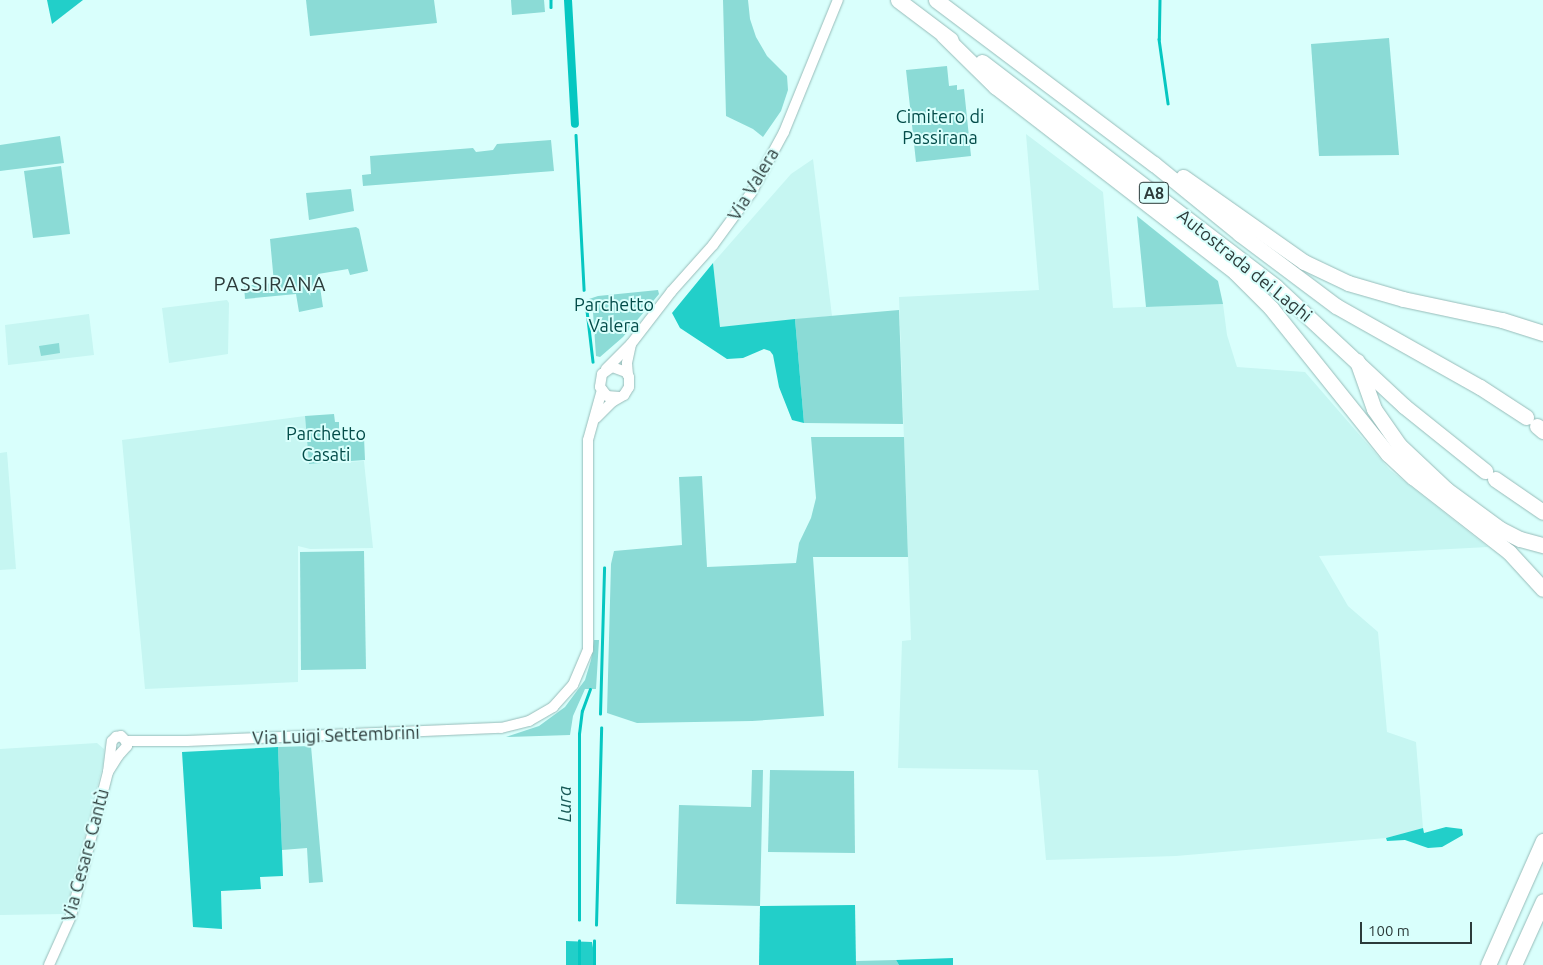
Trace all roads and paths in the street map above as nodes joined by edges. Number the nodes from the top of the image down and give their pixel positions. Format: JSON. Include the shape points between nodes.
{"nodes":[{"id":1,"x":838,"y":0,"type":"edge"},
{"id":2,"x":898,"y":0,"type":"edge"},
{"id":3,"x":936,"y":0,"type":"edge"},
{"id":4,"x":943,"y":35,"type":"junction"},
{"id":5,"x":1154,"y":164,"type":"junction"},
{"id":6,"x":1543,"y":333,"type":"edge"},
{"id":7,"x":631,"y":344,"type":"junction"},
{"id":8,"x":1357,"y":360,"type":"junction"},
{"id":9,"x":606,"y":370,"type":"junction"},
{"id":10,"x":628,"y":375,"type":"junction"},
{"id":11,"x":602,"y":390,"type":"junction"},
{"id":12,"x":619,"y":397,"type":"junction"},
{"id":13,"x":592,"y":422,"type":"junction"},
{"id":14,"x":1535,"y":425,"type":"edge"},
{"id":15,"x":1543,"y":512,"type":"edge"},
{"id":16,"x":1543,"y":545,"type":"edge"},
{"id":17,"x":1543,"y":589,"type":"edge"},
{"id":18,"x":121,"y":748,"type":"joint"},
{"id":19,"x":1543,"y":841,"type":"edge"},
{"id":20,"x":1543,"y":901,"type":"edge"},
{"id":21,"x":49,"y":965,"type":"edge"},
{"id":22,"x":1488,"y":965,"type":"edge"},
{"id":23,"x":1514,"y":965,"type":"edge"}],
"edges":[{"from":1,"to":7,"type":"street","name":"Via Valera","via":[[784,132],[751,193]]},
{"from":2,"to":4,"type":"highway","name":"Autostrada dei Laghi","number":"A8"},
{"from":3,"to":5,"type":"highway","name":"Autostrada dei Laghi","number":"A8"},
{"from":4,"to":8,"type":"highway","name":"Autostrada dei Laghi","number":"A8","via":[[1012,84],[1276,287]]},
{"from":4,"to":17,"type":"highway","via":[[996,87],[1241,277],[1271,308],[1388,454],[1509,552]]},
{"from":5,"to":6,"type":"highway","via":[[1190,180],[1304,262],[1348,283]]},
{"from":5,"to":14,"type":"highway","name":"Autostrada dei Laghi","number":"A8","via":[[1255,246],[1336,306],[1480,387]]},
{"from":7,"to":9,"type":"street","name":"Via Valera"},
{"from":7,"to":10,"type":"street","name":"Via Valera"},
{"from":8,"to":15,"type":"highway","name":"Autostrada dei Laghi","number":"A8","via":[[1404,406],[1490,475]]},
{"from":8,"to":16,"type":"highway","number":"A8","via":[[1374,409],[1399,445],[1447,490],[1500,529]]},
{"from":9,"to":10,"type":"street","via":[[618,368]]},
{"from":9,"to":11,"type":"street","via":[[600,378]]},
{"from":10,"to":12,"type":"street","via":[[629,387]]},
{"from":11,"to":12,"type":"street","via":[[611,397]]},
{"from":11,"to":13,"type":"street","name":"Via Luigi Settembrini"},
{"from":12,"to":13,"type":"street"},
{"from":13,"to":18,"type":"street","name":"Via Luigi Settembrini","via":[[588,440],[588,640],[567,683],[549,702],[524,717],[485,727],[187,741]]},
{"from":18,"to":21,"type":"street","name":"Via Cesare Cantù","via":[[108,772],[71,916]]},
{"from":19,"to":22,"type":"highway"},
{"from":20,"to":23,"type":"highway"}]}
